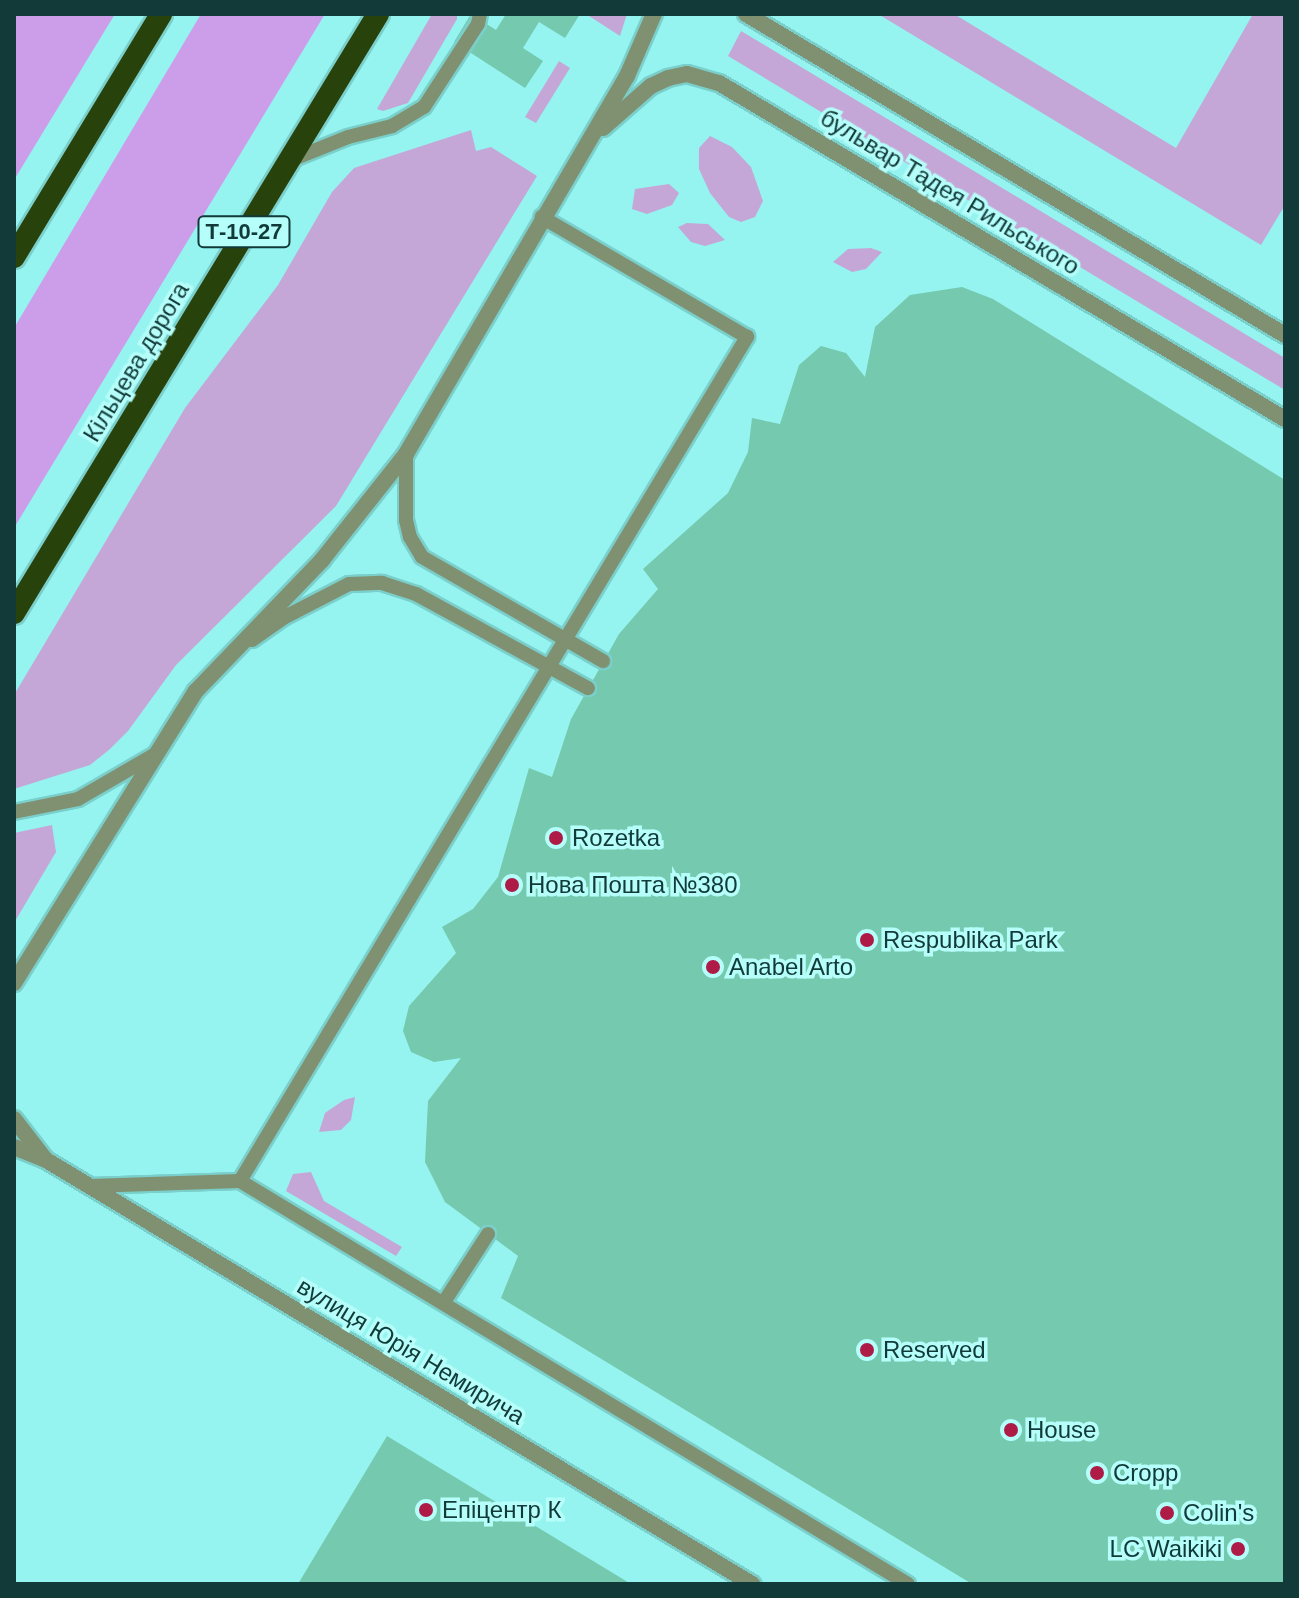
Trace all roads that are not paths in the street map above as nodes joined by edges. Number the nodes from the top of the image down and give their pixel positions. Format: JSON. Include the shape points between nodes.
{"nodes":[{"id":1,"x":161,"y":14,"type":"edge"},
{"id":2,"x":378,"y":14,"type":"edge"},
{"id":3,"x":480,"y":14,"type":"edge"},
{"id":4,"x":654,"y":14,"type":"edge"},
{"id":5,"x":746,"y":14,"type":"edge"},
{"id":6,"x":593,"y":137,"type":"junction"},
{"id":7,"x":287,"y":162,"type":"junction"},
{"id":8,"x":542,"y":217,"type":"junction"},
{"id":9,"x":14,"y":257,"type":"edge"},
{"id":10,"x":1285,"y":335,"type":"edge"},
{"id":11,"x":1285,"y":419,"type":"edge"},
{"id":12,"x":406,"y":454,"type":"junction"},
{"id":13,"x":14,"y":613,"type":"edge"},
{"id":14,"x":565,"y":640,"type":"junction"},
{"id":15,"x":232,"y":654,"type":"junction"},
{"id":16,"x":603,"y":661,"type":"dead end"},
{"id":17,"x":549,"y":666,"type":"junction"},
{"id":18,"x":588,"y":688,"type":"dead end"},
{"id":19,"x":154,"y":755,"type":"junction"},
{"id":20,"x":14,"y":812,"type":"edge"},
{"id":21,"x":14,"y":983,"type":"edge"},
{"id":22,"x":14,"y":1119,"type":"edge"},
{"id":23,"x":14,"y":1147,"type":"edge"},
{"id":24,"x":46,"y":1160,"type":"junction"},
{"id":25,"x":240,"y":1181,"type":"junction"},
{"id":26,"x":89,"y":1186,"type":"junction"},
{"id":27,"x":488,"y":1234,"type":"dead end"},
{"id":28,"x":444,"y":1302,"type":"junction"},
{"id":29,"x":752,"y":1584,"type":"edge"},
{"id":30,"x":908,"y":1584,"type":"edge"}],
"edges":[{"from":1,"to":9,"type":"highway"},
{"from":2,"to":7,"type":"highway","name":"Кільцева дорога","number":"Т-10-27"},
{"from":3,"to":7,"type":"lane","via":[[424,107],[392,126]]},
{"from":4,"to":6,"type":"street"},
{"from":5,"to":10,"type":"street","name":"бульвар Тадея Рильського"},
{"from":6,"to":8,"type":"street"},
{"from":6,"to":11,"type":"street","name":"бульвар Тадея Рильського","via":[[651,86],[668,78],[687,74],[719,83]]},
{"from":7,"to":13,"type":"highway","name":"Кільцева дорога","number":"Т-10-27"},
{"from":8,"to":12,"type":"street"},
{"from":8,"to":14,"type":"lane","via":[[747,337]]},
{"from":12,"to":14,"type":"lane","via":[[406,520],[422,557]]},
{"from":12,"to":15,"type":"street","via":[[351,527]]},
{"from":14,"to":16,"type":"lane"},
{"from":14,"to":17,"type":"lane"},
{"from":15,"to":17,"type":"lane","via":[[319,597],[366,582],[416,594]]},
{"from":15,"to":19,"type":"street","via":[[196,691]]},
{"from":17,"to":18,"type":"lane"},
{"from":17,"to":25,"type":"lane"},
{"from":19,"to":20,"type":"lane","via":[[78,799]]},
{"from":19,"to":21,"type":"street"},
{"from":22,"to":24,"type":"street"},
{"from":23,"to":24,"type":"street"},
{"from":24,"to":26,"type":"street","name":"вулиця Юрія Немирича"},
{"from":25,"to":26,"type":"lane"},
{"from":25,"to":28,"type":"lane"},
{"from":26,"to":29,"type":"street","name":"вулиця Юрія Немирича"},
{"from":27,"to":28,"type":"lane"},
{"from":28,"to":30,"type":"lane"}]}
